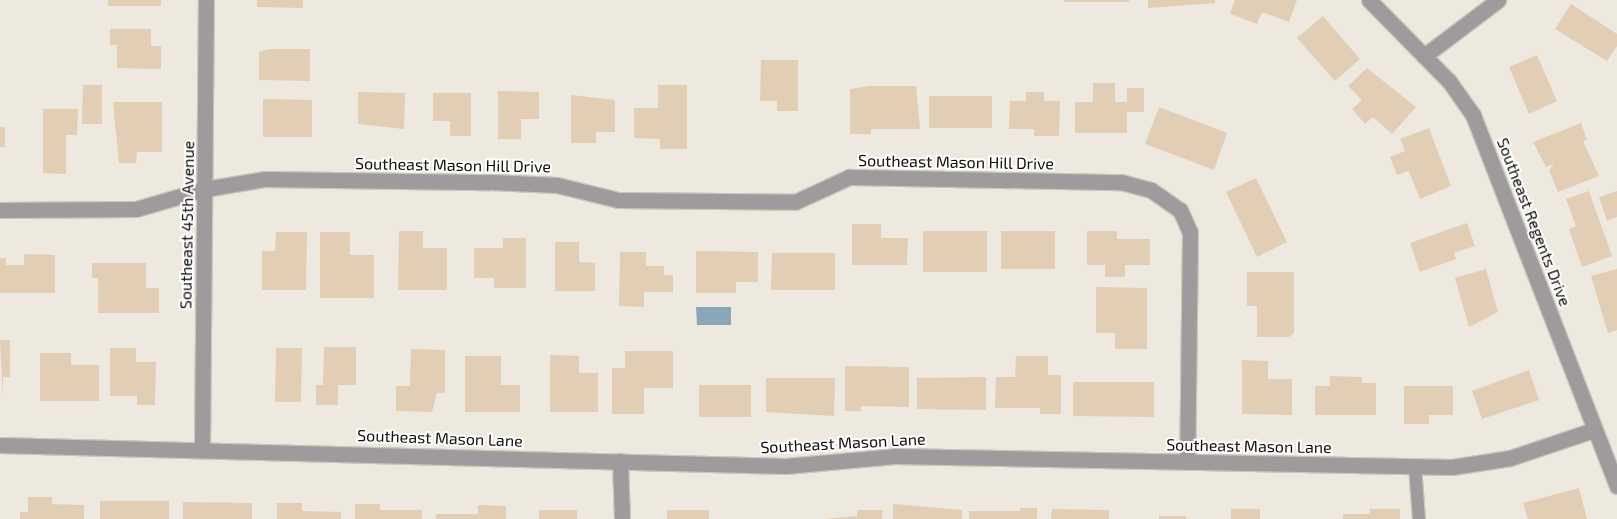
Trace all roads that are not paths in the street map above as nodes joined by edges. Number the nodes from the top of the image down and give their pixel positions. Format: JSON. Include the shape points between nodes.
{"nodes":[{"id":1,"x":206,"y":0,"type":"edge"},
{"id":2,"x":1370,"y":0,"type":"edge"},
{"id":3,"x":1498,"y":0,"type":"edge"},
{"id":4,"x":1424,"y":56,"type":"junction"},
{"id":5,"x":205,"y":189,"type":"junction"},
{"id":6,"x":0,"y":210,"type":"edge"},
{"id":7,"x":1593,"y":430,"type":"junction"},
{"id":8,"x":0,"y":445,"type":"edge"},
{"id":9,"x":202,"y":450,"type":"junction"},
{"id":10,"x":620,"y":461,"type":"junction"},
{"id":11,"x":1187,"y":462,"type":"junction"},
{"id":12,"x":1416,"y":466,"type":"junction"},
{"id":13,"x":1617,"y":486,"type":"edge"},
{"id":14,"x":622,"y":519,"type":"edge"},
{"id":15,"x":1419,"y":519,"type":"edge"}],
"edges":[{"from":1,"to":5,"type":"street","name":"Southeast 45th Avenue"},
{"from":2,"to":4,"type":"street","name":"Southeast Regents Drive"},
{"from":3,"to":4,"type":"street"},
{"from":4,"to":7,"type":"street","name":"Southeast Regents Drive","via":[[1463,98],[1483,136]]},
{"from":5,"to":6,"type":"street","name":"Southeast Mason Hill Drive","via":[[136,209]]},
{"from":5,"to":9,"type":"street","name":"Southeast 45th Avenue"},
{"from":5,"to":11,"type":"street","name":"Southeast Mason Hill Drive","via":[[265,179],[490,182],[557,185],[618,200],[795,202],[849,177],[1121,182],[1151,190],[1180,210],[1190,232]]},
{"from":7,"to":12,"type":"street","name":"Southeast Mason Lane","via":[[1489,463]]},
{"from":7,"to":13,"type":"street","name":"Southeast Regents Drive"},
{"from":8,"to":9,"type":"street","name":"Southeast Mason Lane"},
{"from":9,"to":10,"type":"street","name":"Southeast Mason Lane"},
{"from":10,"to":11,"type":"street","name":"Southeast Mason Lane","via":[[786,466],[894,456]]},
{"from":10,"to":14,"type":"street"},
{"from":11,"to":12,"type":"street","name":"Southeast Mason Lane"},
{"from":12,"to":15,"type":"lane"}]}
